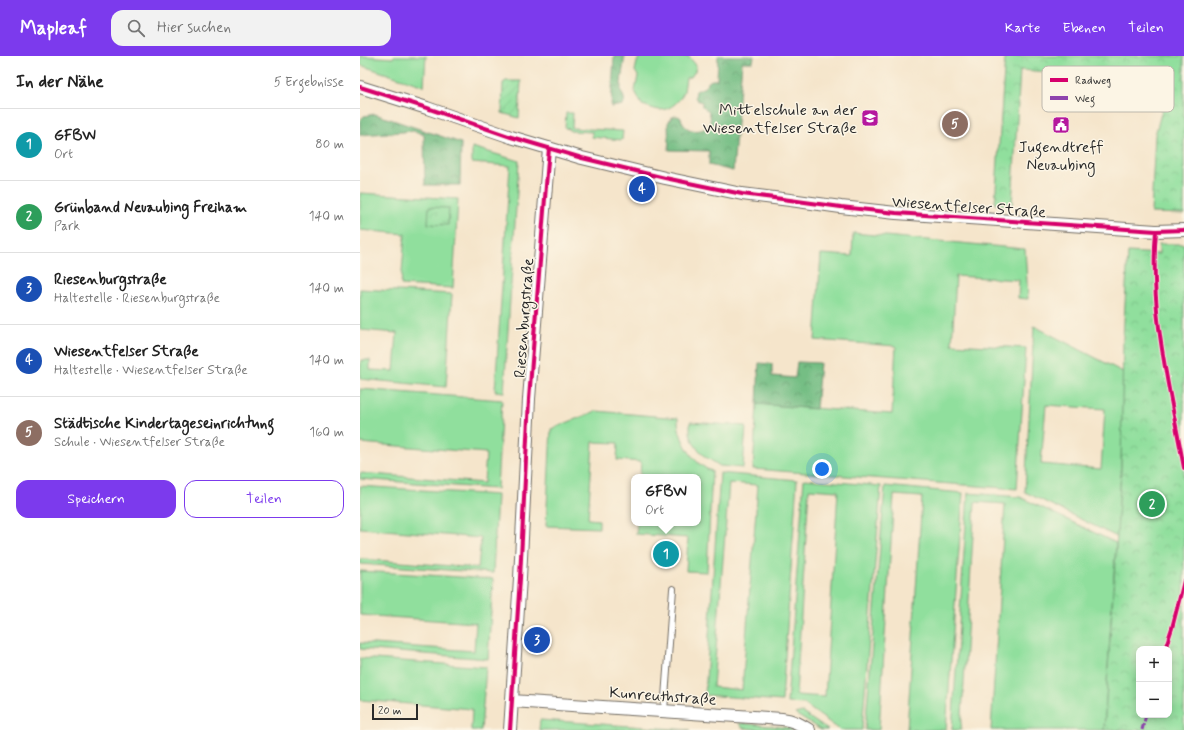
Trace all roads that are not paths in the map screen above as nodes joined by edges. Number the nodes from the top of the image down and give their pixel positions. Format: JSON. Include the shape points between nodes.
{"nodes":[{"id":1,"x":360,"y":87,"type":"edge"},
{"id":2,"x":549,"y":148,"type":"junction"},
{"id":3,"x":1184,"y":230,"type":"edge"},
{"id":4,"x":673,"y":589,"type":"dead end"},
{"id":5,"x":512,"y":700,"type":"junction"},
{"id":6,"x":664,"y":711,"type":"junction"},
{"id":7,"x":510,"y":730,"type":"edge"},
{"id":8,"x":809,"y":730,"type":"edge"}],
"edges":[{"from":1,"to":2,"type":"street","name":"Wiesentfelser Straße"},
{"from":2,"to":3,"type":"street","name":"Wiesentfelser Straße","via":[[699,186],[755,196],[896,213],[1156,231]]},
{"from":2,"to":5,"type":"street","name":"Riesenburgstraße","via":[[529,399]]},
{"from":4,"to":6,"type":"lane"},
{"from":5,"to":6,"type":"street","name":"Kunreuthstraße"},
{"from":5,"to":7,"type":"street","name":"Riesenburgstraße"},
{"from":6,"to":8,"type":"street","name":"Kunreuthstraße","via":[[789,720]]}]}
